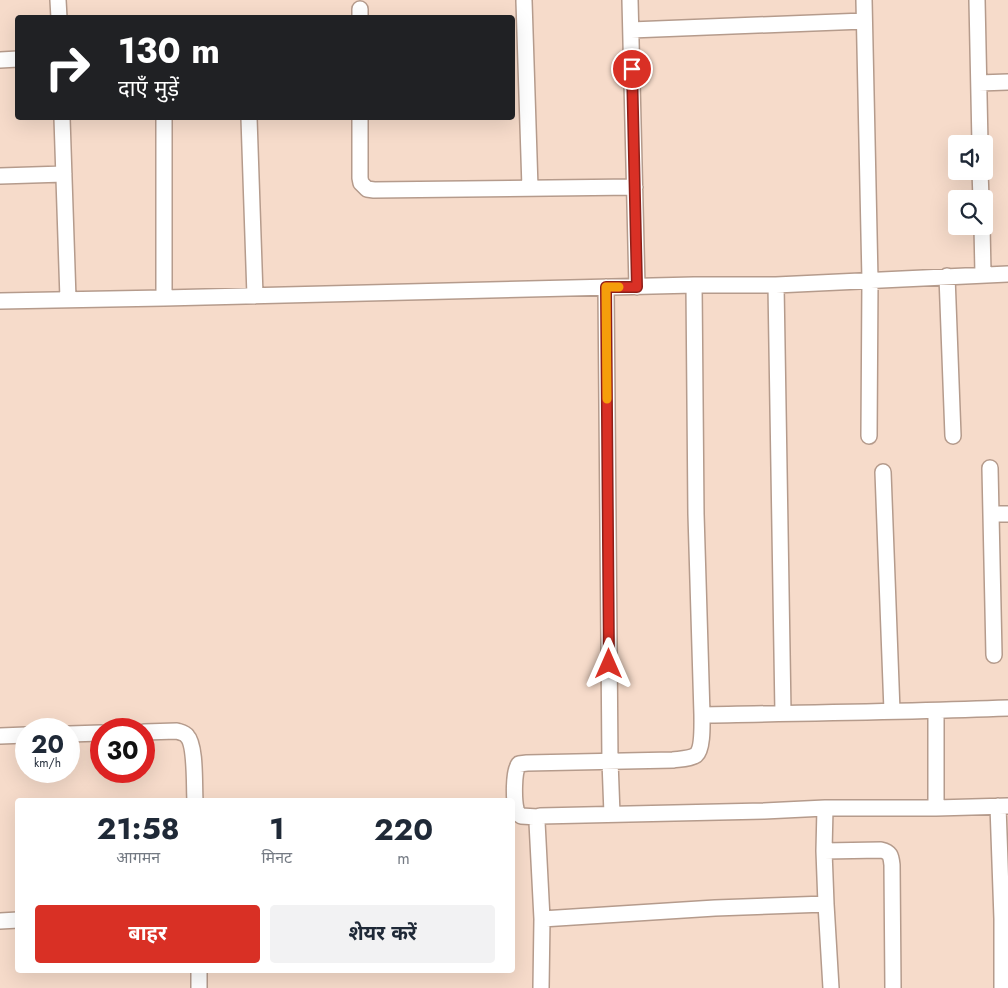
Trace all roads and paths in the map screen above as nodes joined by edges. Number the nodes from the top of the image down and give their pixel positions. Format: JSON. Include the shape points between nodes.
{"nodes":[{"id":1,"x":58,"y":0,"type":"edge"},
{"id":2,"x":630,"y":0,"type":"edge"},
{"id":3,"x":864,"y":0,"type":"edge"},
{"id":4,"x":977,"y":0,"type":"edge"},
{"id":5,"x":524,"y":1,"type":"edge"},
{"id":6,"x":59,"y":15,"type":"edge"},
{"id":7,"x":864,"y":21,"type":"junction"},
{"id":8,"x":631,"y":30,"type":"junction"},
{"id":9,"x":15,"y":59,"type":"edge"},
{"id":10,"x":0,"y":60,"type":"edge"},
{"id":11,"x":1008,"y":82,"type":"edge"},
{"id":12,"x":979,"y":83,"type":"junction"},
{"id":13,"x":62,"y":120,"type":"edge"},
{"id":14,"x":164,"y":120,"type":"edge"},
{"id":15,"x":249,"y":120,"type":"edge"},
{"id":16,"x":360,"y":120,"type":"edge"},
{"id":17,"x":980,"y":135,"type":"edge"},
{"id":18,"x":64,"y":174,"type":"junction"},
{"id":19,"x":0,"y":176,"type":"edge"},
{"id":20,"x":635,"y":187,"type":"junction"},
{"id":21,"x":530,"y":188,"type":"junction"},
{"id":22,"x":982,"y":235,"type":"edge"},
{"id":23,"x":982,"y":274,"type":"junction"},
{"id":24,"x":1008,"y":274,"type":"edge"},
{"id":25,"x":947,"y":276,"type":"junction"},
{"id":26,"x":870,"y":280,"type":"junction"},
{"id":27,"x":776,"y":284,"type":"junction"},
{"id":28,"x":694,"y":285,"type":"junction"},
{"id":29,"x":606,"y":287,"type":"junction"},
{"id":30,"x":637,"y":287,"type":"junction"},
{"id":31,"x":255,"y":296,"type":"junction"},
{"id":32,"x":164,"y":298,"type":"junction"},
{"id":33,"x":0,"y":300,"type":"edge"},
{"id":34,"x":68,"y":300,"type":"junction"},
{"id":35,"x":869,"y":436,"type":"dead end"},
{"id":36,"x":953,"y":436,"type":"dead end"},
{"id":37,"x":990,"y":468,"type":"dead end"},
{"id":38,"x":883,"y":472,"type":"dead end"},
{"id":39,"x":991,"y":514,"type":"junction"},
{"id":40,"x":1008,"y":514,"type":"edge"},
{"id":41,"x":1001,"y":617,"type":"edge"},
{"id":42,"x":994,"y":655,"type":"dead end"},
{"id":43,"x":1008,"y":708,"type":"edge"},
{"id":44,"x":892,"y":711,"type":"junction"},
{"id":45,"x":936,"y":711,"type":"junction"},
{"id":46,"x":783,"y":713,"type":"junction"},
{"id":47,"x":702,"y":715,"type":"junction"},
{"id":48,"x":155,"y":732,"type":"edge"},
{"id":49,"x":15,"y":735,"type":"edge"},
{"id":50,"x":0,"y":736,"type":"edge"},
{"id":51,"x":610,"y":761,"type":"junction"},
{"id":52,"x":195,"y":798,"type":"edge"},
{"id":53,"x":1003,"y":806,"type":"edge"},
{"id":54,"x":826,"y":808,"type":"junction"},
{"id":55,"x":936,"y":808,"type":"junction"},
{"id":56,"x":612,"y":814,"type":"junction"},
{"id":57,"x":538,"y":817,"type":"junction"},
{"id":58,"x":824,"y":851,"type":"junction"},
{"id":59,"x":826,"y":904,"type":"junction"},
{"id":60,"x":542,"y":919,"type":"junction"},
{"id":61,"x":1005,"y":919,"type":"edge"},
{"id":62,"x":15,"y":920,"type":"edge"},
{"id":63,"x":0,"y":921,"type":"edge"},
{"id":64,"x":199,"y":973,"type":"edge"},
{"id":65,"x":199,"y":988,"type":"edge"},
{"id":66,"x":541,"y":988,"type":"edge"},
{"id":67,"x":831,"y":988,"type":"edge"},
{"id":68,"x":893,"y":988,"type":"edge"},
{"id":69,"x":1002,"y":988,"type":"edge"}],
"edges":[{"from":1,"to":6,"type":"street"},
{"from":2,"to":8,"type":"street"},
{"from":3,"to":7,"type":"street"},
{"from":4,"to":12,"type":"street"},
{"from":5,"to":21,"type":"street"},
{"from":7,"to":8,"type":"street"},
{"from":7,"to":26,"type":"street"},
{"from":8,"to":20,"type":"street"},
{"from":9,"to":10,"type":"street"},
{"from":11,"to":12,"type":"street"},
{"from":12,"to":17,"type":"street"},
{"from":13,"to":18,"type":"street"},
{"from":14,"to":32,"type":"street"},
{"from":15,"to":31,"type":"street"},
{"from":16,"to":21,"type":"street","via":[[360,178],[367,189]]},
{"from":18,"to":19,"type":"street"},
{"from":18,"to":34,"type":"street"},
{"from":20,"to":21,"type":"street"},
{"from":20,"to":30,"type":"street"},
{"from":22,"to":23,"type":"street"},
{"from":23,"to":24,"type":"street"},
{"from":23,"to":25,"type":"street"},
{"from":25,"to":26,"type":"street"},
{"from":25,"to":36,"type":"street"},
{"from":26,"to":27,"type":"street"},
{"from":26,"to":35,"type":"street"},
{"from":27,"to":28,"type":"street"},
{"from":27,"to":46,"type":"street"},
{"from":28,"to":30,"type":"street"},
{"from":28,"to":47,"type":"street"},
{"from":29,"to":30,"type":"street"},
{"from":29,"to":31,"type":"street"},
{"from":29,"to":51,"type":"street"},
{"from":31,"to":32,"type":"street"},
{"from":32,"to":34,"type":"street"},
{"from":33,"to":34,"type":"street"},
{"from":37,"to":39,"type":"street"},
{"from":38,"to":44,"type":"street"},
{"from":39,"to":40,"type":"street"},
{"from":39,"to":41,"type":"street"},
{"from":41,"to":42,"type":"street"},
{"from":43,"to":45,"type":"street"},
{"from":44,"to":45,"type":"street"},
{"from":44,"to":46,"type":"street"},
{"from":45,"to":55,"type":"street"},
{"from":46,"to":47,"type":"street"},
{"from":47,"to":51,"type":"street","via":[[700,748],[696,755],[673,760]]},
{"from":48,"to":52,"type":"street","via":[[176,731],[188,736],[193,753]]},
{"from":49,"to":50,"type":"street"},
{"from":51,"to":56,"type":"street"},
{"from":51,"to":57,"type":"street","via":[[519,764],[514,774],[516,810],[521,816]]},
{"from":53,"to":55,"type":"street"},
{"from":53,"to":61,"type":"street"},
{"from":54,"to":55,"type":"street"},
{"from":54,"to":56,"type":"street"},
{"from":54,"to":58,"type":"street"},
{"from":56,"to":57,"type":"street"},
{"from":57,"to":60,"type":"street"},
{"from":58,"to":59,"type":"street"},
{"from":58,"to":68,"type":"street","via":[[881,850],[890,855]]},
{"from":59,"to":60,"type":"street"},
{"from":59,"to":67,"type":"street"},
{"from":60,"to":66,"type":"street"},
{"from":61,"to":69,"type":"street"},
{"from":62,"to":63,"type":"street"},
{"from":64,"to":65,"type":"street"}]}
